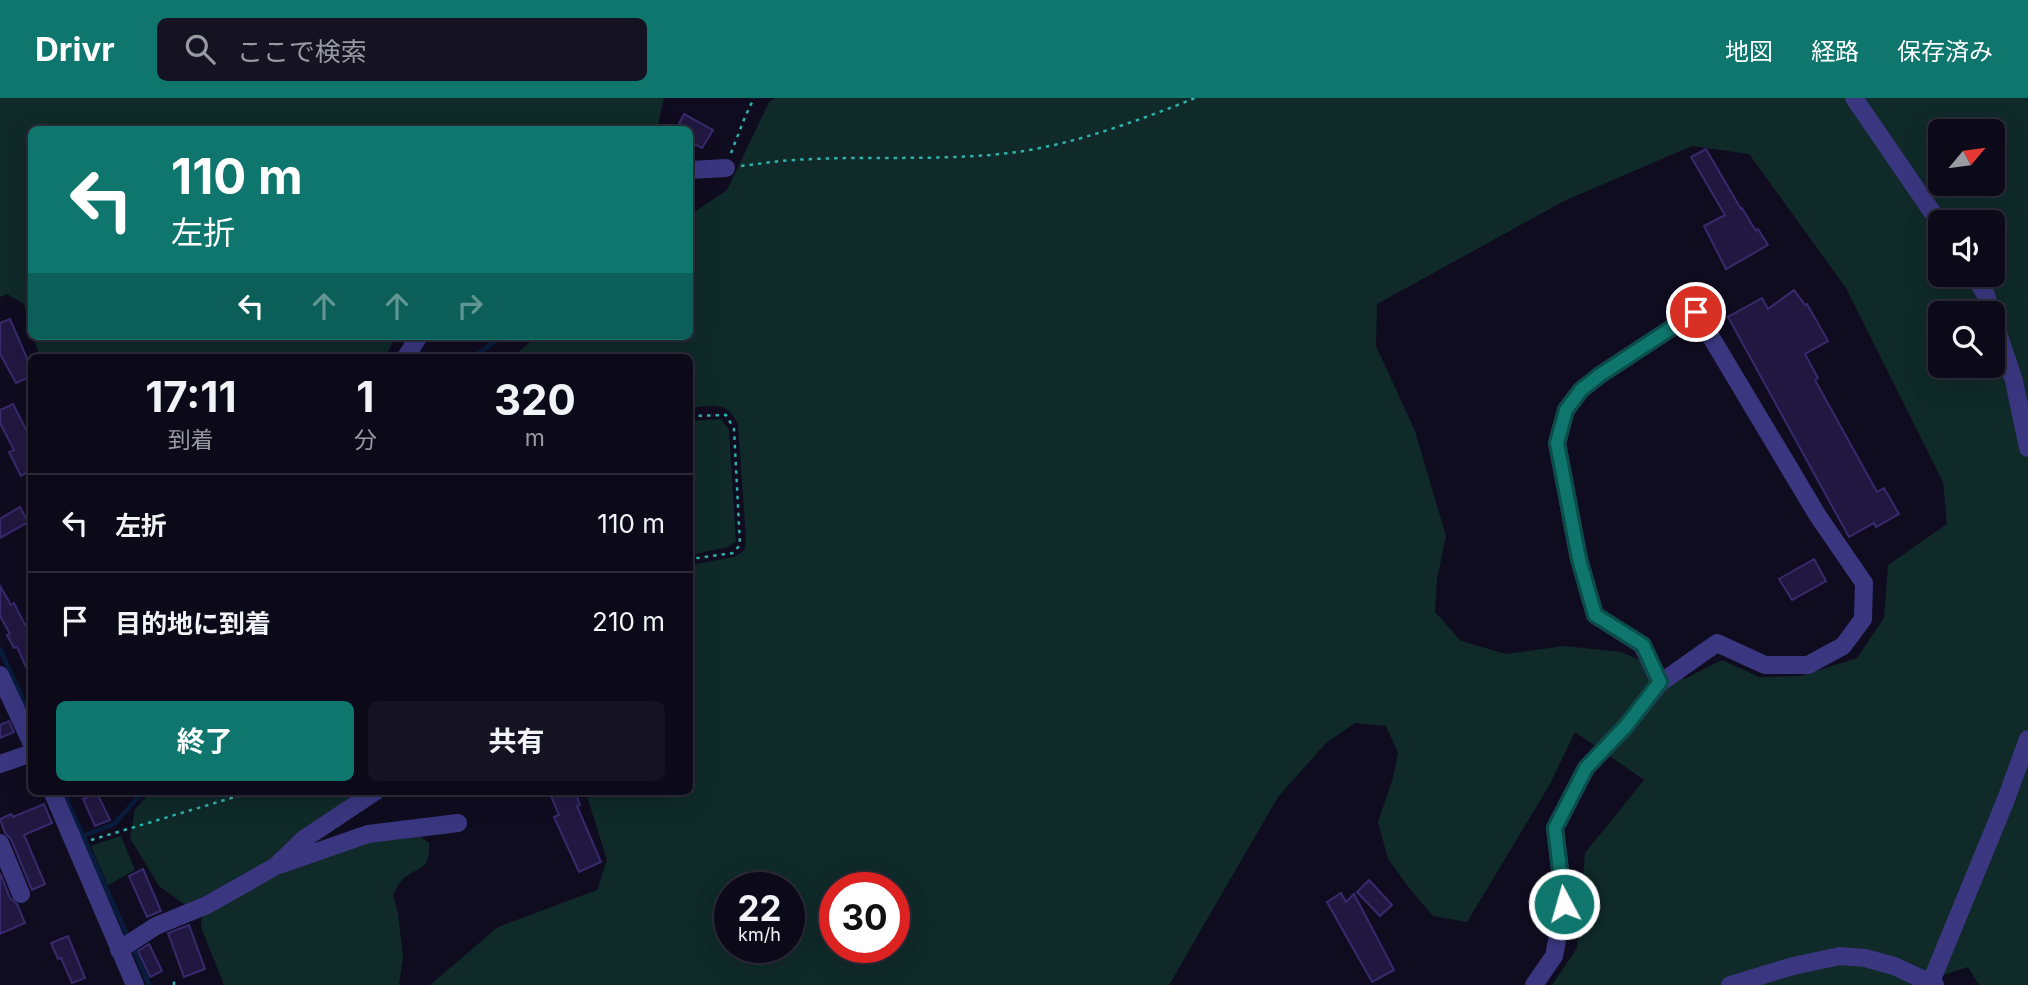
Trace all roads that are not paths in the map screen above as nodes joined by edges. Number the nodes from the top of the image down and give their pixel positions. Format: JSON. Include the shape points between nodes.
{"nodes":[{"id":1,"x":1854,"y":98,"type":"edge"},
{"id":2,"x":726,"y":167,"type":"road end"},
{"id":3,"x":693,"y":170,"type":"edge"},
{"id":4,"x":1931,"y":210,"type":"edge"},
{"id":5,"x":2005,"y":353,"type":"edge"},
{"id":6,"x":2028,"y":448,"type":"edge"},
{"id":7,"x":0,"y":675,"type":"edge"},
{"id":8,"x":1660,"y":682,"type":"junction"},
{"id":9,"x":28,"y":735,"type":"edge"},
{"id":10,"x":2028,"y":739,"type":"edge"},
{"id":11,"x":28,"y":754,"type":"edge"},
{"id":12,"x":0,"y":764,"type":"edge"},
{"id":13,"x":54,"y":795,"type":"edge"},
{"id":14,"x":370,"y":795,"type":"edge"},
{"id":15,"x":458,"y":823,"type":"dead end"},
{"id":16,"x":0,"y":843,"type":"edge"},
{"id":17,"x":276,"y":866,"type":"junction"},
{"id":18,"x":21,"y":894,"type":"dead end"},
{"id":19,"x":119,"y":950,"type":"junction"},
{"id":20,"x":1933,"y":984,"type":"edge"},
{"id":21,"x":135,"y":985,"type":"edge"},
{"id":22,"x":1534,"y":985,"type":"edge"},
{"id":23,"x":1730,"y":985,"type":"edge"}],
"edges":[{"from":1,"to":4,"type":"street"},
{"from":2,"to":3,"type":"street"},
{"from":5,"to":6,"type":"street"},
{"from":7,"to":9,"type":"street"},
{"from":8,"to":8,"type":"street","via":[[1717,643],[1765,664],[1808,665],[1843,646],[1863,619],[1864,583],[1818,516],[1696,312],[1581,390],[1566,410],[1557,443],[1579,559],[1595,615],[1643,645]]},
{"from":8,"to":22,"type":"street","via":[[1586,768],[1555,828],[1564,904],[1554,956]]},
{"from":10,"to":20,"type":"street"},
{"from":11,"to":12,"type":"street"},
{"from":13,"to":19,"type":"street"},
{"from":14,"to":17,"type":"street","via":[[304,839]]},
{"from":15,"to":17,"type":"street","via":[[368,834]]},
{"from":16,"to":18,"type":"street"},
{"from":17,"to":19,"type":"street","via":[[207,905],[156,926]]},
{"from":19,"to":21,"type":"street"},
{"from":20,"to":23,"type":"street","via":[[1875,960],[1840,956]]}]}
